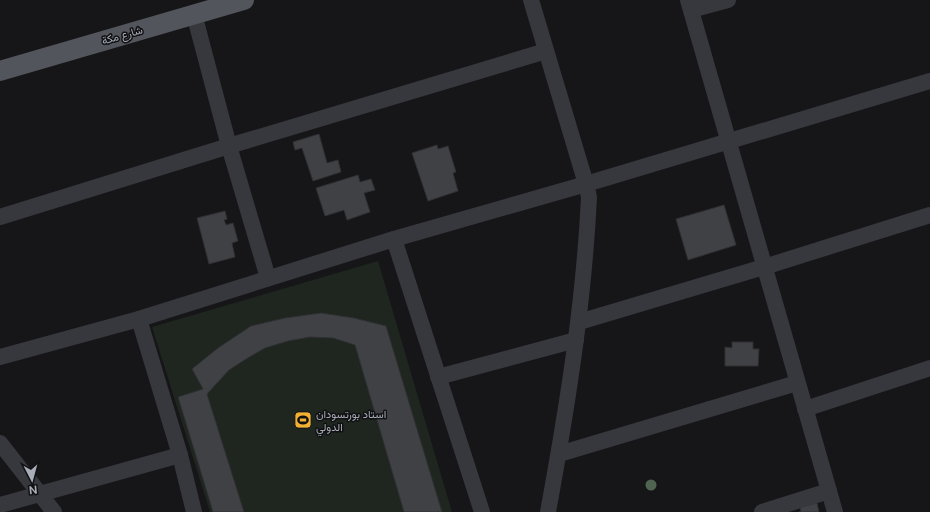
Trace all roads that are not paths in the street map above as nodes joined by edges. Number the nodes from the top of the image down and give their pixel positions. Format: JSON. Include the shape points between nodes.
{"nodes":[{"id":1,"x":244,"y":0,"type":"edge"},
{"id":2,"x":531,"y":0,"type":"edge"},
{"id":3,"x":728,"y":0,"type":"edge"},
{"id":4,"x":689,"y":5,"type":"edge"},
{"id":5,"x":194,"y":14,"type":"junction"},
{"id":6,"x":546,"y":51,"type":"junction"},
{"id":7,"x":0,"y":71,"type":"edge"},
{"id":8,"x":930,"y":81,"type":"edge"},
{"id":9,"x":728,"y":141,"type":"junction"},
{"id":10,"x":229,"y":146,"type":"junction"},
{"id":11,"x":586,"y":184,"type":"junction"},
{"id":12,"x":930,"y":215,"type":"edge"},
{"id":13,"x":0,"y":217,"type":"edge"},
{"id":14,"x":394,"y":239,"type":"junction"},
{"id":15,"x":764,"y":267,"type":"junction"},
{"id":16,"x":268,"y":278,"type":"junction"},
{"id":17,"x":138,"y":319,"type":"junction"},
{"id":18,"x":578,"y":322,"type":"junction"},
{"id":19,"x":576,"y":340,"type":"junction"},
{"id":20,"x":0,"y":357,"type":"edge"},
{"id":21,"x":930,"y":368,"type":"edge"},
{"id":22,"x":438,"y":377,"type":"junction"},
{"id":23,"x":797,"y":383,"type":"junction"},
{"id":24,"x":805,"y":409,"type":"junction"},
{"id":25,"x":0,"y":443,"type":"edge"},
{"id":26,"x":559,"y":454,"type":"junction"},
{"id":27,"x":180,"y":455,"type":"junction"},
{"id":28,"x":829,"y":491,"type":"junction"},
{"id":29,"x":40,"y":494,"type":"junction"},
{"id":30,"x":0,"y":505,"type":"edge"},
{"id":31,"x":54,"y":512,"type":"edge"},
{"id":32,"x":194,"y":512,"type":"edge"},
{"id":33,"x":482,"y":512,"type":"edge"},
{"id":34,"x":548,"y":512,"type":"edge"},
{"id":35,"x":762,"y":512,"type":"edge"},
{"id":36,"x":835,"y":512,"type":"edge"}],
"edges":[{"from":1,"to":5,"type":"main road","name":"شارع مكة"},
{"from":2,"to":6,"type":"street"},
{"from":3,"to":4,"type":"street"},
{"from":4,"to":9,"type":"street"},
{"from":5,"to":7,"type":"main road","name":"شارع مكة"},
{"from":5,"to":10,"type":"street"},
{"from":6,"to":10,"type":"street"},
{"from":6,"to":11,"type":"street"},
{"from":8,"to":9,"type":"street"},
{"from":9,"to":11,"type":"street"},
{"from":9,"to":15,"type":"street"},
{"from":10,"to":13,"type":"street"},
{"from":10,"to":16,"type":"street"},
{"from":11,"to":14,"type":"street"},
{"from":11,"to":18,"type":"street","via":[[589,197]]},
{"from":12,"to":15,"type":"street"},
{"from":14,"to":16,"type":"street"},
{"from":14,"to":22,"type":"street"},
{"from":15,"to":18,"type":"street"},
{"from":15,"to":23,"type":"street"},
{"from":16,"to":17,"type":"street"},
{"from":17,"to":20,"type":"street"},
{"from":17,"to":27,"type":"street"},
{"from":18,"to":19,"type":"street"},
{"from":19,"to":22,"type":"street"},
{"from":19,"to":26,"type":"street"},
{"from":21,"to":24,"type":"street"},
{"from":22,"to":33,"type":"street"},
{"from":23,"to":24,"type":"street"},
{"from":23,"to":26,"type":"street"},
{"from":24,"to":28,"type":"street"},
{"from":25,"to":29,"type":"street"},
{"from":26,"to":34,"type":"street"},
{"from":27,"to":29,"type":"street"},
{"from":27,"to":32,"type":"street"},
{"from":28,"to":35,"type":"street"},
{"from":28,"to":36,"type":"street"},
{"from":29,"to":30,"type":"street"},
{"from":29,"to":31,"type":"street"}]}
